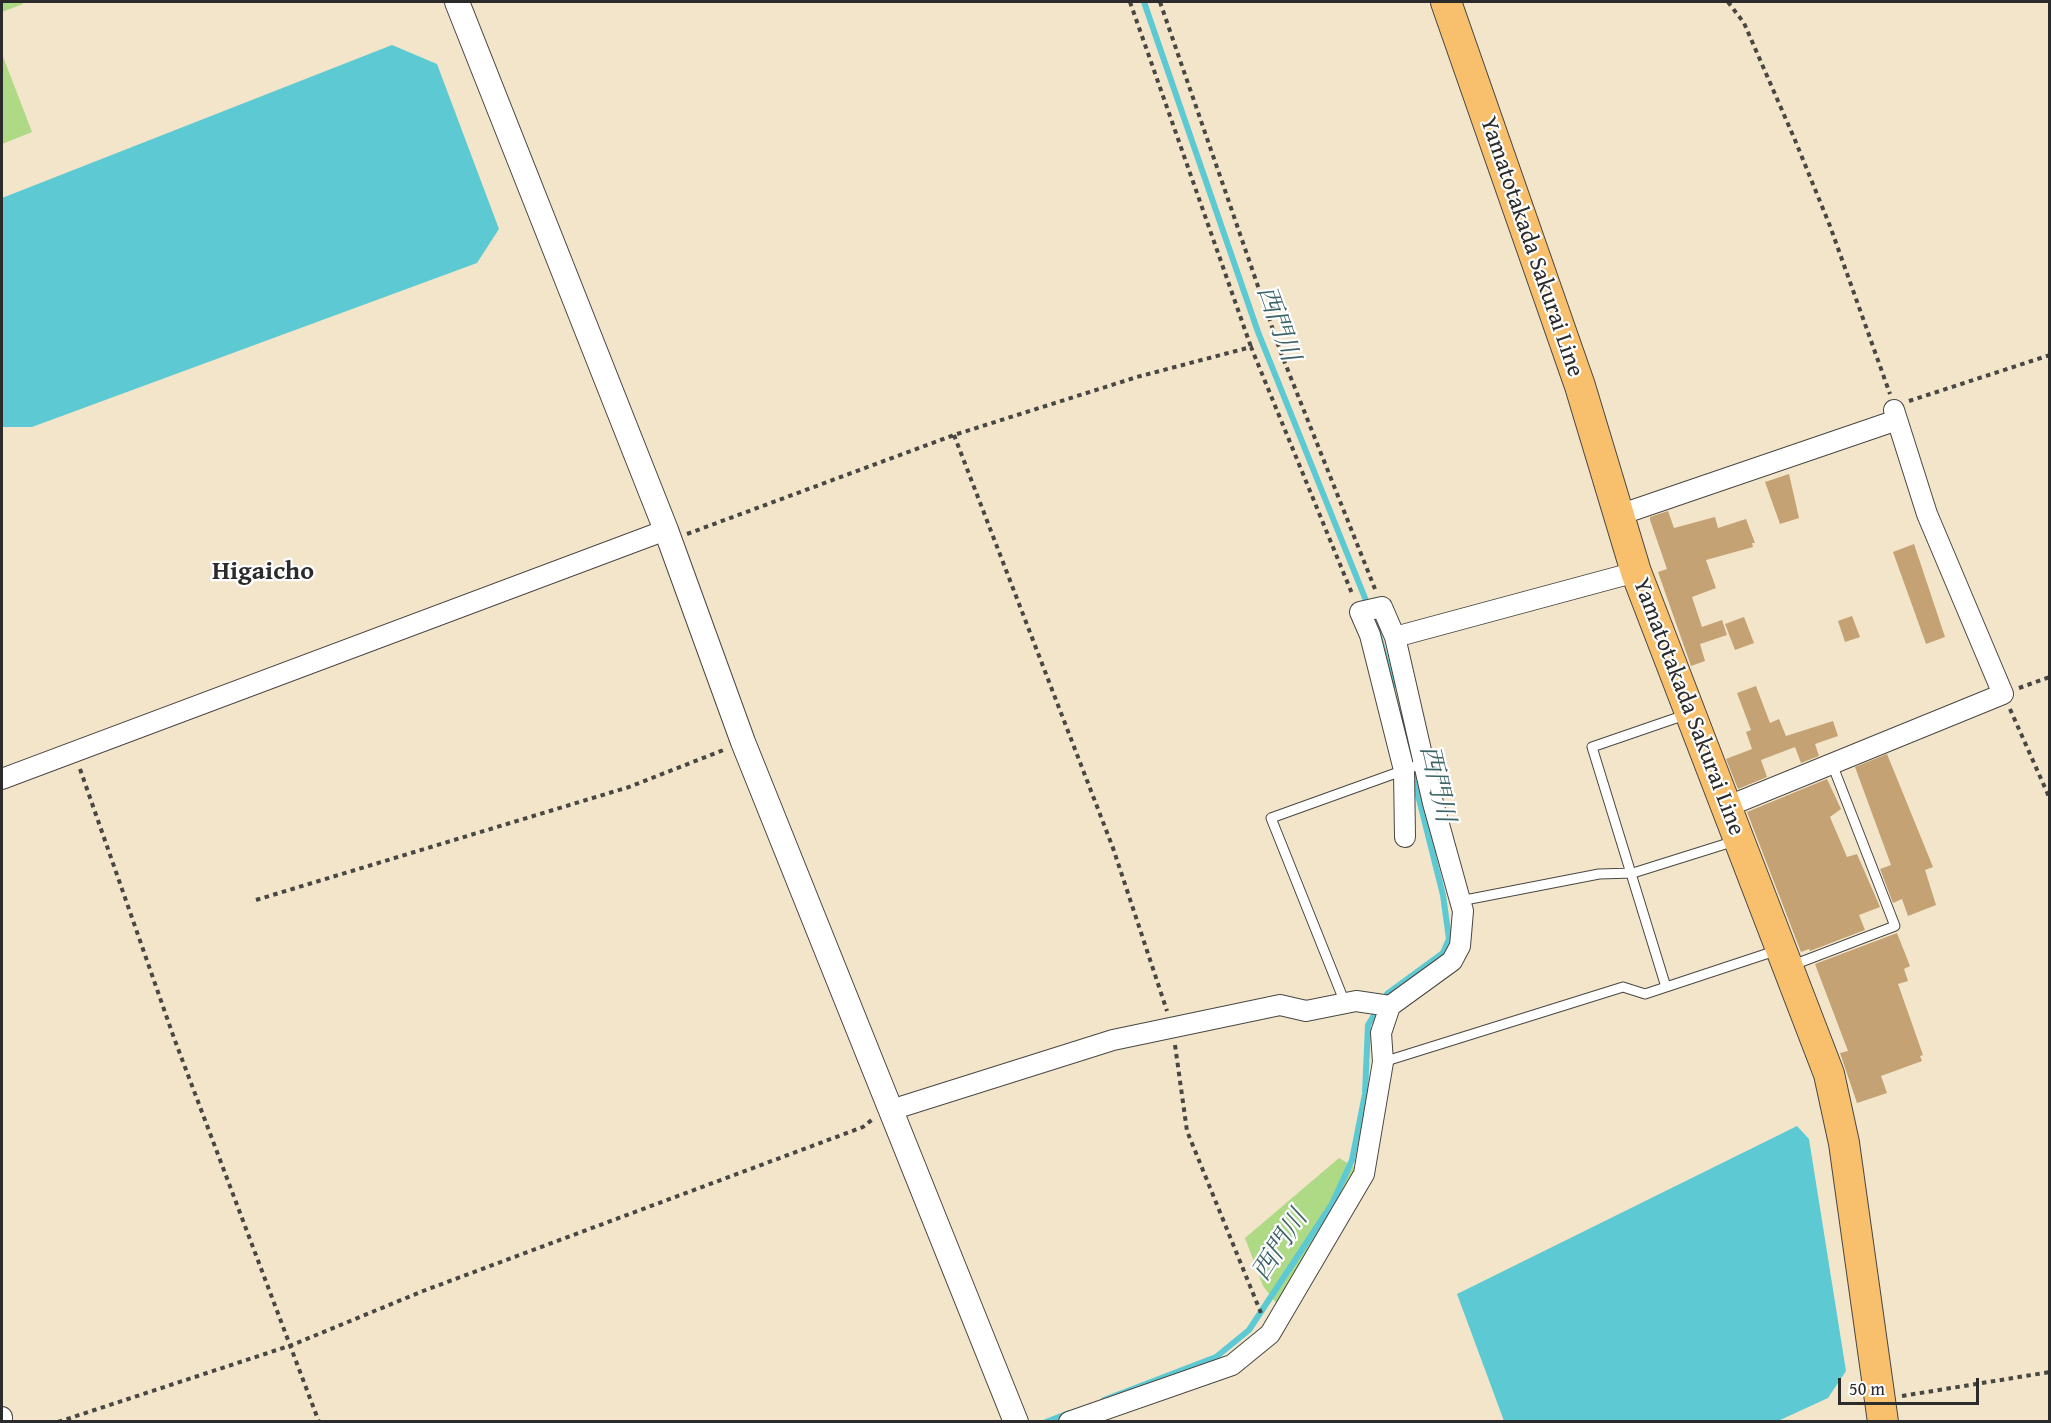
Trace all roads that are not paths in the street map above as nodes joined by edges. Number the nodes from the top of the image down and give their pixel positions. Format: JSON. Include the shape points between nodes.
{"nodes":[{"id":1,"x":457,"y":2,"type":"edge"},
{"id":2,"x":1446,"y":2,"type":"edge"},
{"id":3,"x":1619,"y":516,"type":"junction"},
{"id":4,"x":668,"y":535,"type":"junction"},
{"id":5,"x":1636,"y":572,"type":"junction"},
{"id":6,"x":1395,"y":637,"type":"junction"},
{"id":7,"x":1690,"y":713,"type":"junction"},
{"id":8,"x":1424,"y":762,"type":"junction"},
{"id":9,"x":1832,"y":763,"type":"junction"},
{"id":10,"x":1404,"y":770,"type":"junction"},
{"id":11,"x":2,"y":778,"type":"edge"},
{"id":12,"x":1726,"y":807,"type":"junction"},
{"id":13,"x":1405,"y":837,"type":"dead end"},
{"id":14,"x":1738,"y":840,"type":"junction"},
{"id":15,"x":1633,"y":873,"type":"junction"},
{"id":16,"x":1460,"y":901,"type":"junction"},
{"id":17,"x":1784,"y":958,"type":"junction"},
{"id":18,"x":1666,"y":987,"type":"junction"},
{"id":19,"x":1345,"y":1003,"type":"junction"},
{"id":20,"x":1390,"y":1006,"type":"junction"},
{"id":21,"x":1383,"y":1062,"type":"junction"},
{"id":22,"x":891,"y":1107,"type":"junction"},
{"id":23,"x":1882,"y":1410,"type":"edge"},
{"id":24,"x":1009,"y":1417,"type":"edge"},
{"id":25,"x":1069,"y":1422,"type":"edge"}],
"edges":[{"from":1,"to":4,"type":"street"},
{"from":2,"to":3,"type":"main road","name":"Yamatotakada Sakurai Line","via":[[1580,386]]},
{"from":3,"to":5,"type":"main road","name":"Yamatotakada Sakurai Line"},
{"from":3,"to":9,"type":"street","via":[[1895,415],[1927,514],[2003,694]]},
{"from":4,"to":11,"type":"street"},
{"from":4,"to":22,"type":"street","via":[[743,742]]},
{"from":5,"to":6,"type":"street"},
{"from":5,"to":7,"type":"main road","name":"Yamatotakada Sakurai Line"},
{"from":6,"to":8,"type":"street"},
{"from":6,"to":10,"type":"street","via":[[1382,607],[1360,612],[1370,635]]},
{"from":7,"to":12,"type":"main road","name":"Yamatotakada Sakurai Line"},
{"from":7,"to":15,"type":"lane","via":[[1592,747]]},
{"from":8,"to":10,"type":"lane"},
{"from":8,"to":16,"type":"street"},
{"from":9,"to":12,"type":"street"},
{"from":9,"to":17,"type":"lane","via":[[1895,926]]},
{"from":10,"to":13,"type":"street"},
{"from":10,"to":19,"type":"lane","via":[[1271,818]]},
{"from":12,"to":14,"type":"main road","name":"Yamatotakada Sakurai Line"},
{"from":14,"to":15,"type":"lane"},
{"from":14,"to":17,"type":"main road","name":"Yamatotakada Sakurai Line"},
{"from":15,"to":16,"type":"lane","via":[[1599,874]]},
{"from":15,"to":18,"type":"lane"},
{"from":16,"to":20,"type":"street","via":[[1460,946],[1452,961]]},
{"from":17,"to":18,"type":"lane"},
{"from":17,"to":23,"type":"main road","name":"Yamatotakada Sakurai Line","via":[[1829,1074],[1842,1131]]},
{"from":18,"to":21,"type":"lane","via":[[1645,994],[1623,987]]},
{"from":19,"to":20,"type":"street"},
{"from":19,"to":22,"type":"street","via":[[1306,1011],[1280,1005],[1113,1040]]},
{"from":20,"to":21,"type":"street","via":[[1381,1033]]},
{"from":21,"to":25,"type":"street","via":[[1364,1174],[1272,1330],[1232,1365]]},
{"from":22,"to":24,"type":"street"}]}
